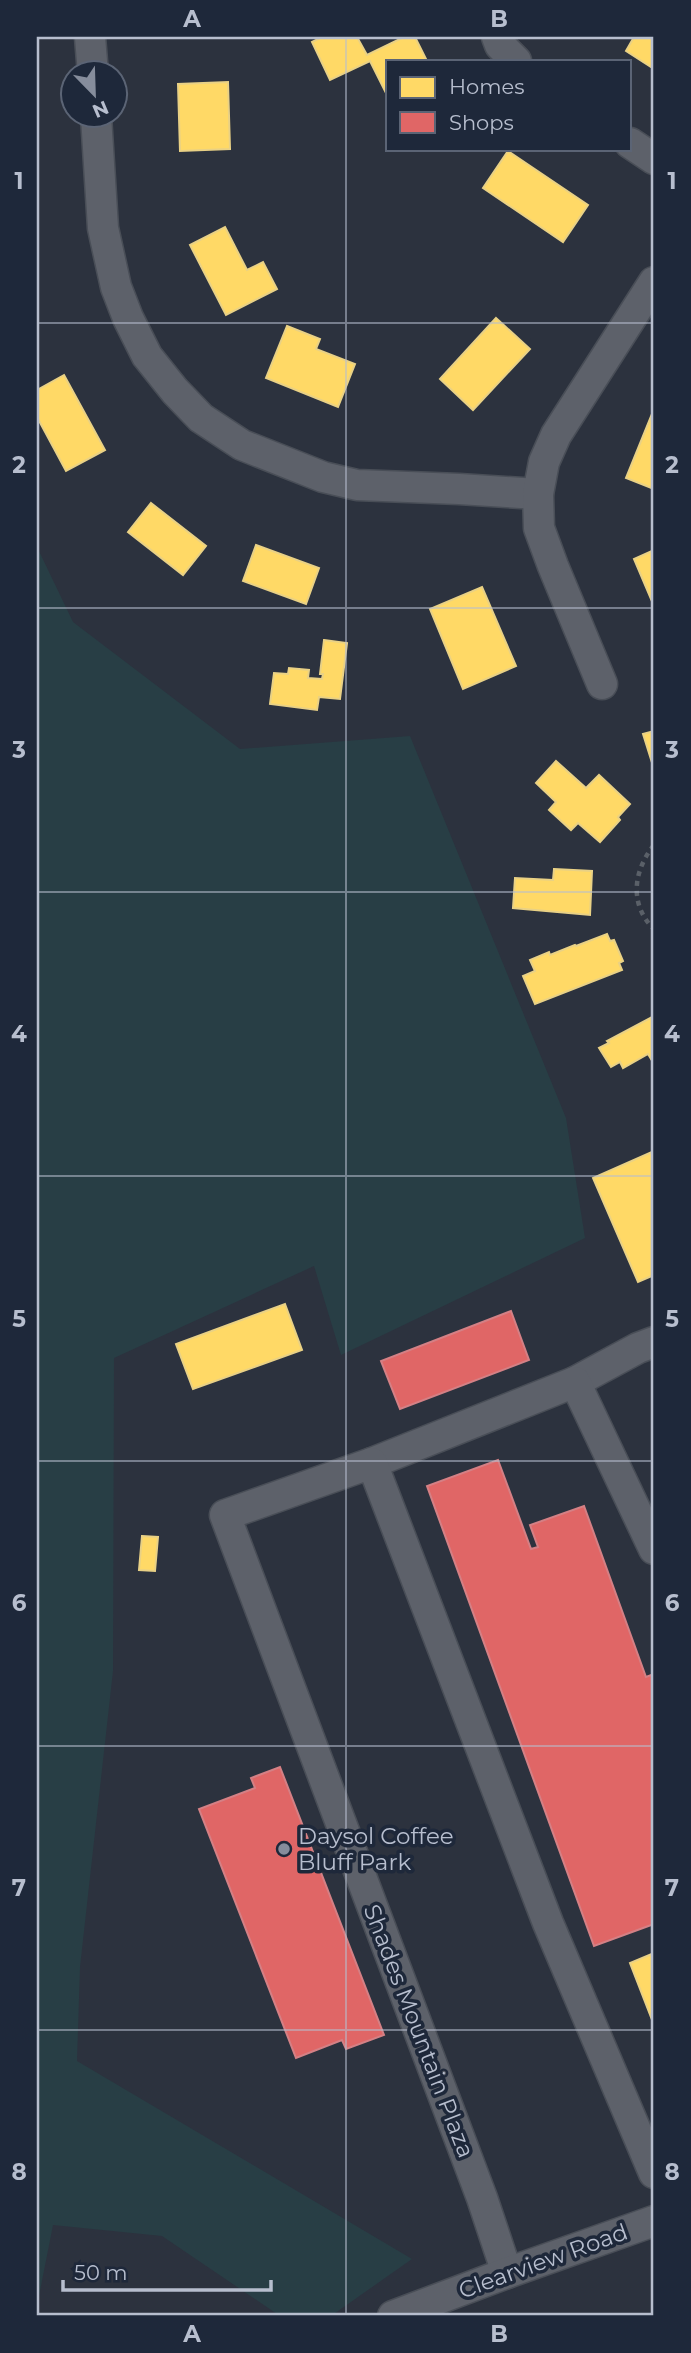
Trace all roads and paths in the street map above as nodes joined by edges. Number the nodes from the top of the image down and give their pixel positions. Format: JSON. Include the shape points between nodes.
{"nodes":[{"id":1,"x":90,"y":37,"type":"edge"},
{"id":2,"x":497,"y":37,"type":"edge"},
{"id":3,"x":92,"y":60,"type":"edge"},
{"id":4,"x":515,"y":60,"type":"edge"},
{"id":5,"x":97,"y":130,"type":"edge"},
{"id":6,"x":632,"y":144,"type":"edge"},
{"id":7,"x":654,"y":159,"type":"edge"},
{"id":8,"x":654,"y":282,"type":"edge"},
{"id":9,"x":538,"y":495,"type":"junction"},
{"id":10,"x":602,"y":684,"type":"dead end"},
{"id":11,"x":654,"y":845,"type":"edge"},
{"id":12,"x":654,"y":929,"type":"edge"},
{"id":13,"x":654,"y":1342,"type":"edge"},
{"id":14,"x":575,"y":1382,"type":"junction"},
{"id":15,"x":372,"y":1463,"type":"junction"},
{"id":16,"x":654,"y":1549,"type":"edge"},
{"id":17,"x":654,"y":2173,"type":"edge"},
{"id":18,"x":654,"y":2221,"type":"edge"},
{"id":19,"x":507,"y":2273,"type":"junction"},
{"id":20,"x":393,"y":2316,"type":"edge"}],
"edges":[{"from":1,"to":3,"type":"street"},
{"from":2,"to":4,"type":"street"},
{"from":5,"to":9,"type":"street","via":[[103,228],[116,287],[147,356],[201,418],[242,445],[323,477],[357,485]]},
{"from":6,"to":7,"type":"street"},
{"from":8,"to":9,"type":"street","via":[[556,435],[544,462]]},
{"from":9,"to":10,"type":"street","via":[[540,528]]},
{"from":11,"to":12,"type":"path","via":[[636,881],[639,909]]},
{"from":13,"to":14,"type":"street"},
{"from":14,"to":15,"type":"street"},
{"from":14,"to":16,"type":"street"},
{"from":15,"to":17,"type":"street","via":[[548,1923]]},
{"from":15,"to":19,"type":"street","name":"Shades Mountain Plaza","via":[[225,1515]]},
{"from":18,"to":19,"type":"street","name":"Clearview Road"},
{"from":19,"to":20,"type":"street","name":"Clearview Road"}]}
